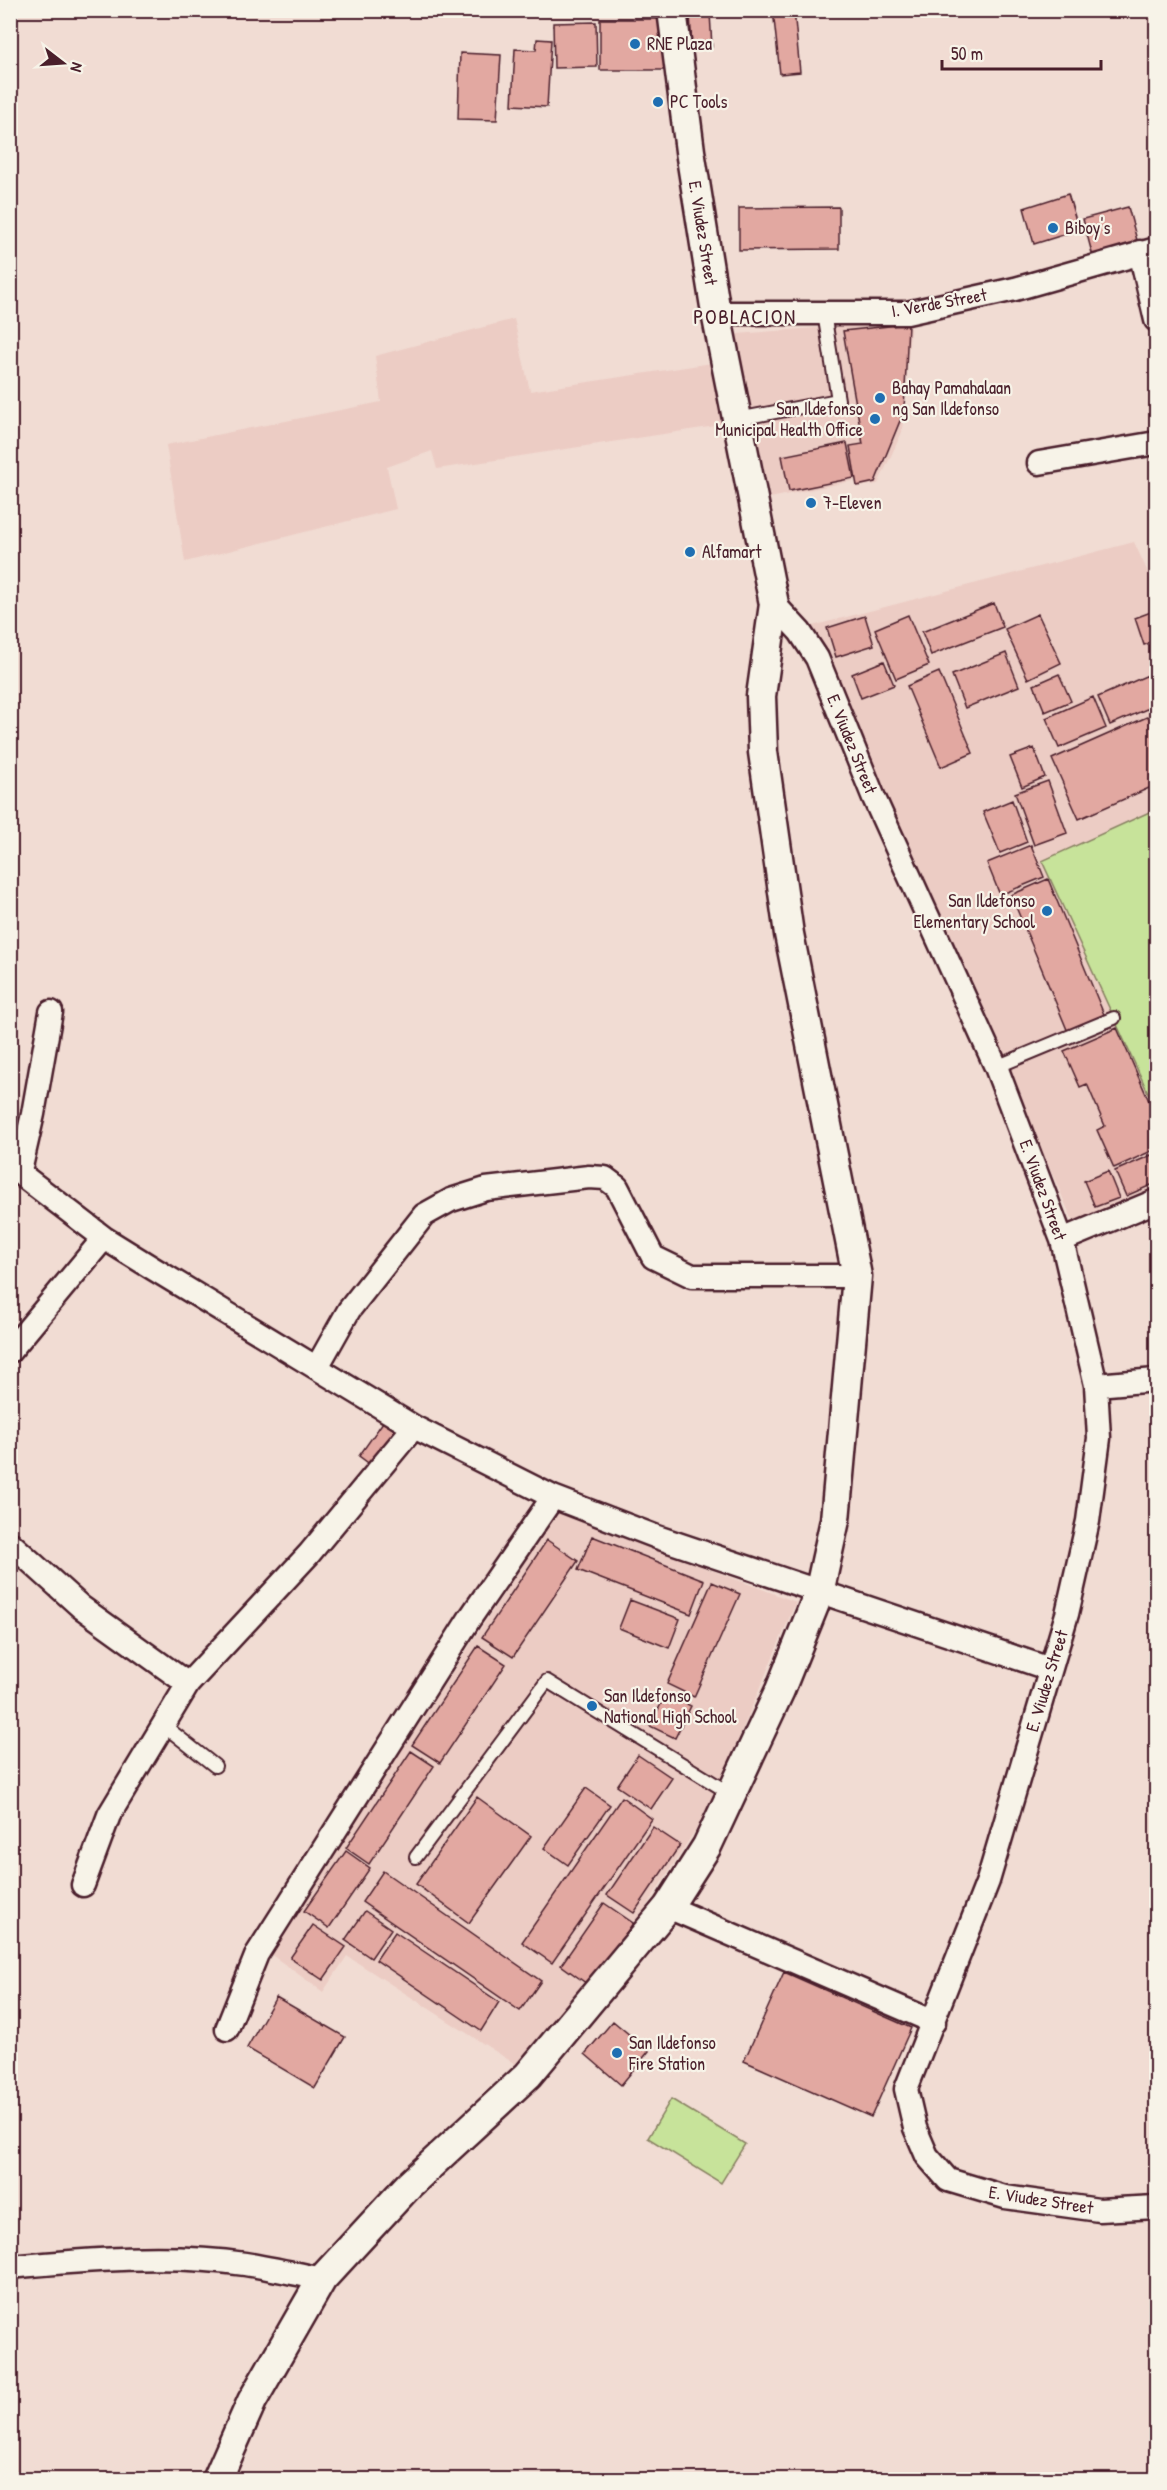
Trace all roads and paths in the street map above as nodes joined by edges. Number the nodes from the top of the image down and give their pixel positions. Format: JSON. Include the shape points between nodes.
{"nodes":[{"id":1,"x":672,"y":10,"type":"edge"},
{"id":2,"x":1148,"y":250,"type":"edge"},
{"id":3,"x":716,"y":313,"type":"junction"},
{"id":4,"x":824,"y":314,"type":"junction"},
{"id":5,"x":1156,"y":320,"type":"edge"},
{"id":6,"x":736,"y":419,"type":"junction"},
{"id":7,"x":1156,"y":443,"type":"edge"},
{"id":8,"x":1040,"y":463,"type":"dead end"},
{"id":9,"x":774,"y":604,"type":"junction"},
{"id":10,"x":51,"y":1012,"type":"dead end"},
{"id":11,"x":1114,"y":1018,"type":"dead end"},
{"id":12,"x":996,"y":1067,"type":"junction"},
{"id":13,"x":15,"y":1169,"type":"edge"},
{"id":14,"x":1156,"y":1201,"type":"edge"},
{"id":15,"x":104,"y":1238,"type":"junction"},
{"id":16,"x":1062,"y":1240,"type":"junction"},
{"id":17,"x":857,"y":1276,"type":"junction"},
{"id":18,"x":10,"y":1351,"type":"edge"},
{"id":19,"x":316,"y":1367,"type":"junction"},
{"id":20,"x":1156,"y":1380,"type":"edge"},
{"id":21,"x":1096,"y":1385,"type":"junction"},
{"id":22,"x":414,"y":1428,"type":"junction"},
{"id":23,"x":553,"y":1497,"type":"junction"},
{"id":24,"x":10,"y":1543,"type":"edge"},
{"id":25,"x":819,"y":1593,"type":"junction"},
{"id":26,"x":1050,"y":1669,"type":"junction"},
{"id":27,"x":188,"y":1684,"type":"junction"},
{"id":28,"x":162,"y":1724,"type":"junction"},
{"id":29,"x":215,"y":1766,"type":"dead end"},
{"id":30,"x":732,"y":1795,"type":"junction"},
{"id":31,"x":416,"y":1857,"type":"dead end"},
{"id":32,"x":83,"y":1885,"type":"dead end"},
{"id":33,"x":668,"y":1907,"type":"junction"},
{"id":34,"x":934,"y":2022,"type":"junction"},
{"id":35,"x":227,"y":2029,"type":"dead end"},
{"id":36,"x":1156,"y":2207,"type":"edge"},
{"id":37,"x":10,"y":2267,"type":"edge"},
{"id":38,"x":322,"y":2279,"type":"junction"},
{"id":39,"x":217,"y":2480,"type":"edge"}],
"edges":[{"from":1,"to":3,"type":"street","name":"E. Viudez Street"},
{"from":2,"to":4,"type":"street","name":"I. Verde Street","via":[[1015,289],[906,313]]},
{"from":2,"to":5,"type":"street"},
{"from":3,"to":4,"type":"street","name":"I. Verde Street"},
{"from":3,"to":6,"type":"street","name":"E. Viudez Street"},
{"from":4,"to":6,"type":"lane","via":[[838,400]]},
{"from":6,"to":9,"type":"street","name":"E. Viudez Street"},
{"from":7,"to":8,"type":"street"},
{"from":9,"to":12,"type":"street","name":"E. Viudez Street","via":[[817,658],[874,798]]},
{"from":9,"to":17,"type":"street","via":[[761,696],[763,752],[789,934]]},
{"from":10,"to":13,"type":"street","via":[[33,1114]]},
{"from":11,"to":12,"type":"lane"},
{"from":12,"to":16,"type":"street","name":"E. Viudez Street"},
{"from":13,"to":15,"type":"street"},
{"from":14,"to":16,"type":"street"},
{"from":15,"to":18,"type":"street"},
{"from":15,"to":19,"type":"street"},
{"from":16,"to":21,"type":"street","name":"E. Viudez Street"},
{"from":17,"to":19,"type":"street","via":[[692,1276],[653,1257],[616,1187],[605,1178],[486,1189],[451,1200],[424,1215],[349,1310]]},
{"from":17,"to":25,"type":"street","via":[[835,1520]]},
{"from":19,"to":22,"type":"street"},
{"from":20,"to":21,"type":"street"},
{"from":21,"to":26,"type":"street","name":"E. Viudez Street","via":[[1099,1438],[1088,1521]]},
{"from":22,"to":23,"type":"street"},
{"from":22,"to":27,"type":"street","via":[[309,1554]]},
{"from":23,"to":25,"type":"street","via":[[657,1538]]},
{"from":23,"to":35,"type":"street","via":[[470,1618],[257,1954]]},
{"from":24,"to":27,"type":"street","via":[[81,1607]]},
{"from":25,"to":26,"type":"street"},
{"from":25,"to":30,"type":"street"},
{"from":26,"to":34,"type":"street","name":"E. Viudez Street","via":[[988,1881]]},
{"from":27,"to":28,"type":"street"},
{"from":28,"to":29,"type":"lane"},
{"from":28,"to":32,"type":"street","via":[[109,1815]]},
{"from":30,"to":31,"type":"lane","via":[[547,1681]]},
{"from":30,"to":33,"type":"street"},
{"from":33,"to":34,"type":"street"},
{"from":33,"to":38,"type":"street","via":[[528,2075],[409,2185]]},
{"from":34,"to":36,"type":"street","name":"E. Viudez Street","via":[[906,2089],[915,2128],[927,2156],[948,2180],[1005,2197],[1099,2210]]},
{"from":37,"to":38,"type":"street","via":[[102,2259],[195,2261],[244,2264]]},
{"from":38,"to":39,"type":"street","via":[[252,2401]]}]}
